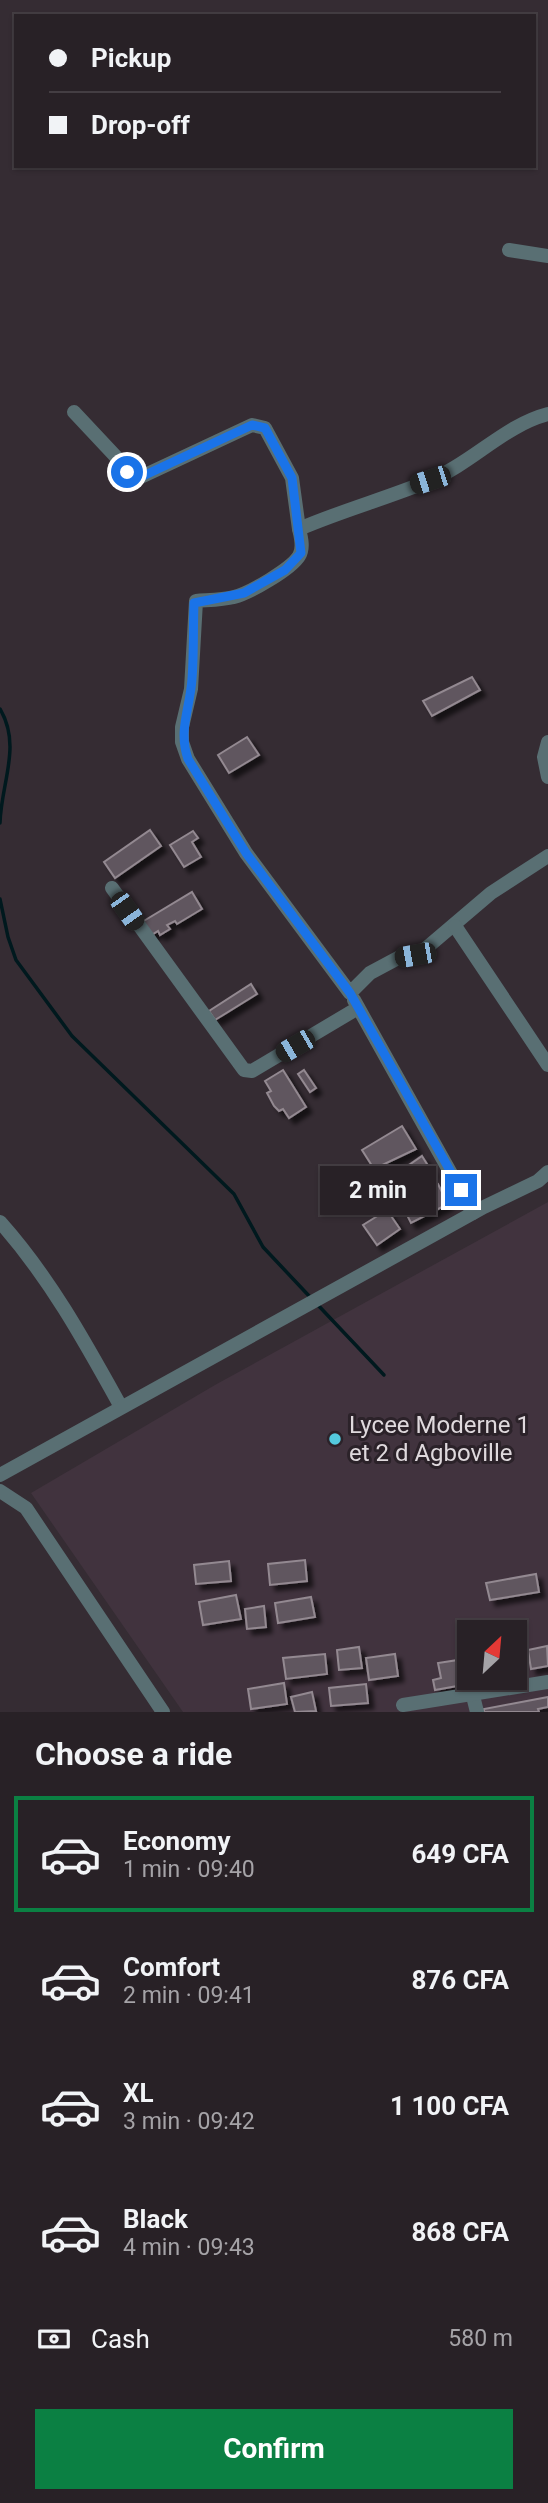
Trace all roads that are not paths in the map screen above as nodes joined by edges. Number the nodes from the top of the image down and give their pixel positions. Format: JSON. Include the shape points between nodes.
{"nodes":[{"id":1,"x":509,"y":250,"type":"dead end"},
{"id":2,"x":548,"y":256,"type":"edge"},
{"id":3,"x":74,"y":412,"type":"dead end"},
{"id":4,"x":548,"y":414,"type":"edge"},
{"id":5,"x":299,"y":529,"type":"junction"},
{"id":6,"x":548,"y":742,"type":"edge"},
{"id":7,"x":548,"y":777,"type":"edge"},
{"id":8,"x":548,"y":856,"type":"edge"},
{"id":9,"x":112,"y":888,"type":"dead end"},
{"id":10,"x":455,"y":926,"type":"junction"},
{"id":11,"x":350,"y":993,"type":"junction"},
{"id":12,"x":358,"y":1008,"type":"junction"},
{"id":13,"x":548,"y":1065,"type":"edge"},
{"id":14,"x":548,"y":1172,"type":"edge"},
{"id":15,"x":473,"y":1213,"type":"junction"},
{"id":16,"x":0,"y":1222,"type":"edge"},
{"id":17,"x":121,"y":1407,"type":"junction"},
{"id":18,"x":0,"y":1475,"type":"edge"},
{"id":19,"x":0,"y":1490,"type":"edge"},
{"id":20,"x":548,"y":1682,"type":"edge"},
{"id":21,"x":473,"y":1696,"type":"junction"},
{"id":22,"x":403,"y":1705,"type":"dead end"},
{"id":23,"x":161,"y":1712,"type":"edge"},
{"id":24,"x":477,"y":1712,"type":"edge"}],
"edges":[{"from":1,"to":2,"type":"street"},
{"from":3,"to":5,"type":"street","via":[[134,476],[143,476],[252,425],[265,428],[292,478]]},
{"from":4,"to":5,"type":"street","via":[[526,422],[470,461],[430,480]]},
{"from":5,"to":11,"type":"street","via":[[301,553],[285,570],[235,597],[194,603],[192,681],[182,742],[246,853]]},
{"from":6,"to":7,"type":"street","via":[[544,757]]},
{"from":8,"to":10,"type":"street","via":[[491,894]]},
{"from":9,"to":12,"type":"street","via":[[244,1070],[252,1071]]},
{"from":10,"to":11,"type":"street","via":[[415,955],[398,958],[370,973]]},
{"from":10,"to":13,"type":"street"},
{"from":11,"to":12,"type":"street"},
{"from":12,"to":15,"type":"street"},
{"from":14,"to":15,"type":"street"},
{"from":15,"to":17,"type":"street"},
{"from":16,"to":17,"type":"street","via":[[32,1257]]},
{"from":17,"to":18,"type":"street"},
{"from":19,"to":23,"type":"street","via":[[26,1508]]},
{"from":20,"to":21,"type":"street"},
{"from":21,"to":22,"type":"street"},
{"from":21,"to":24,"type":"street"}]}
